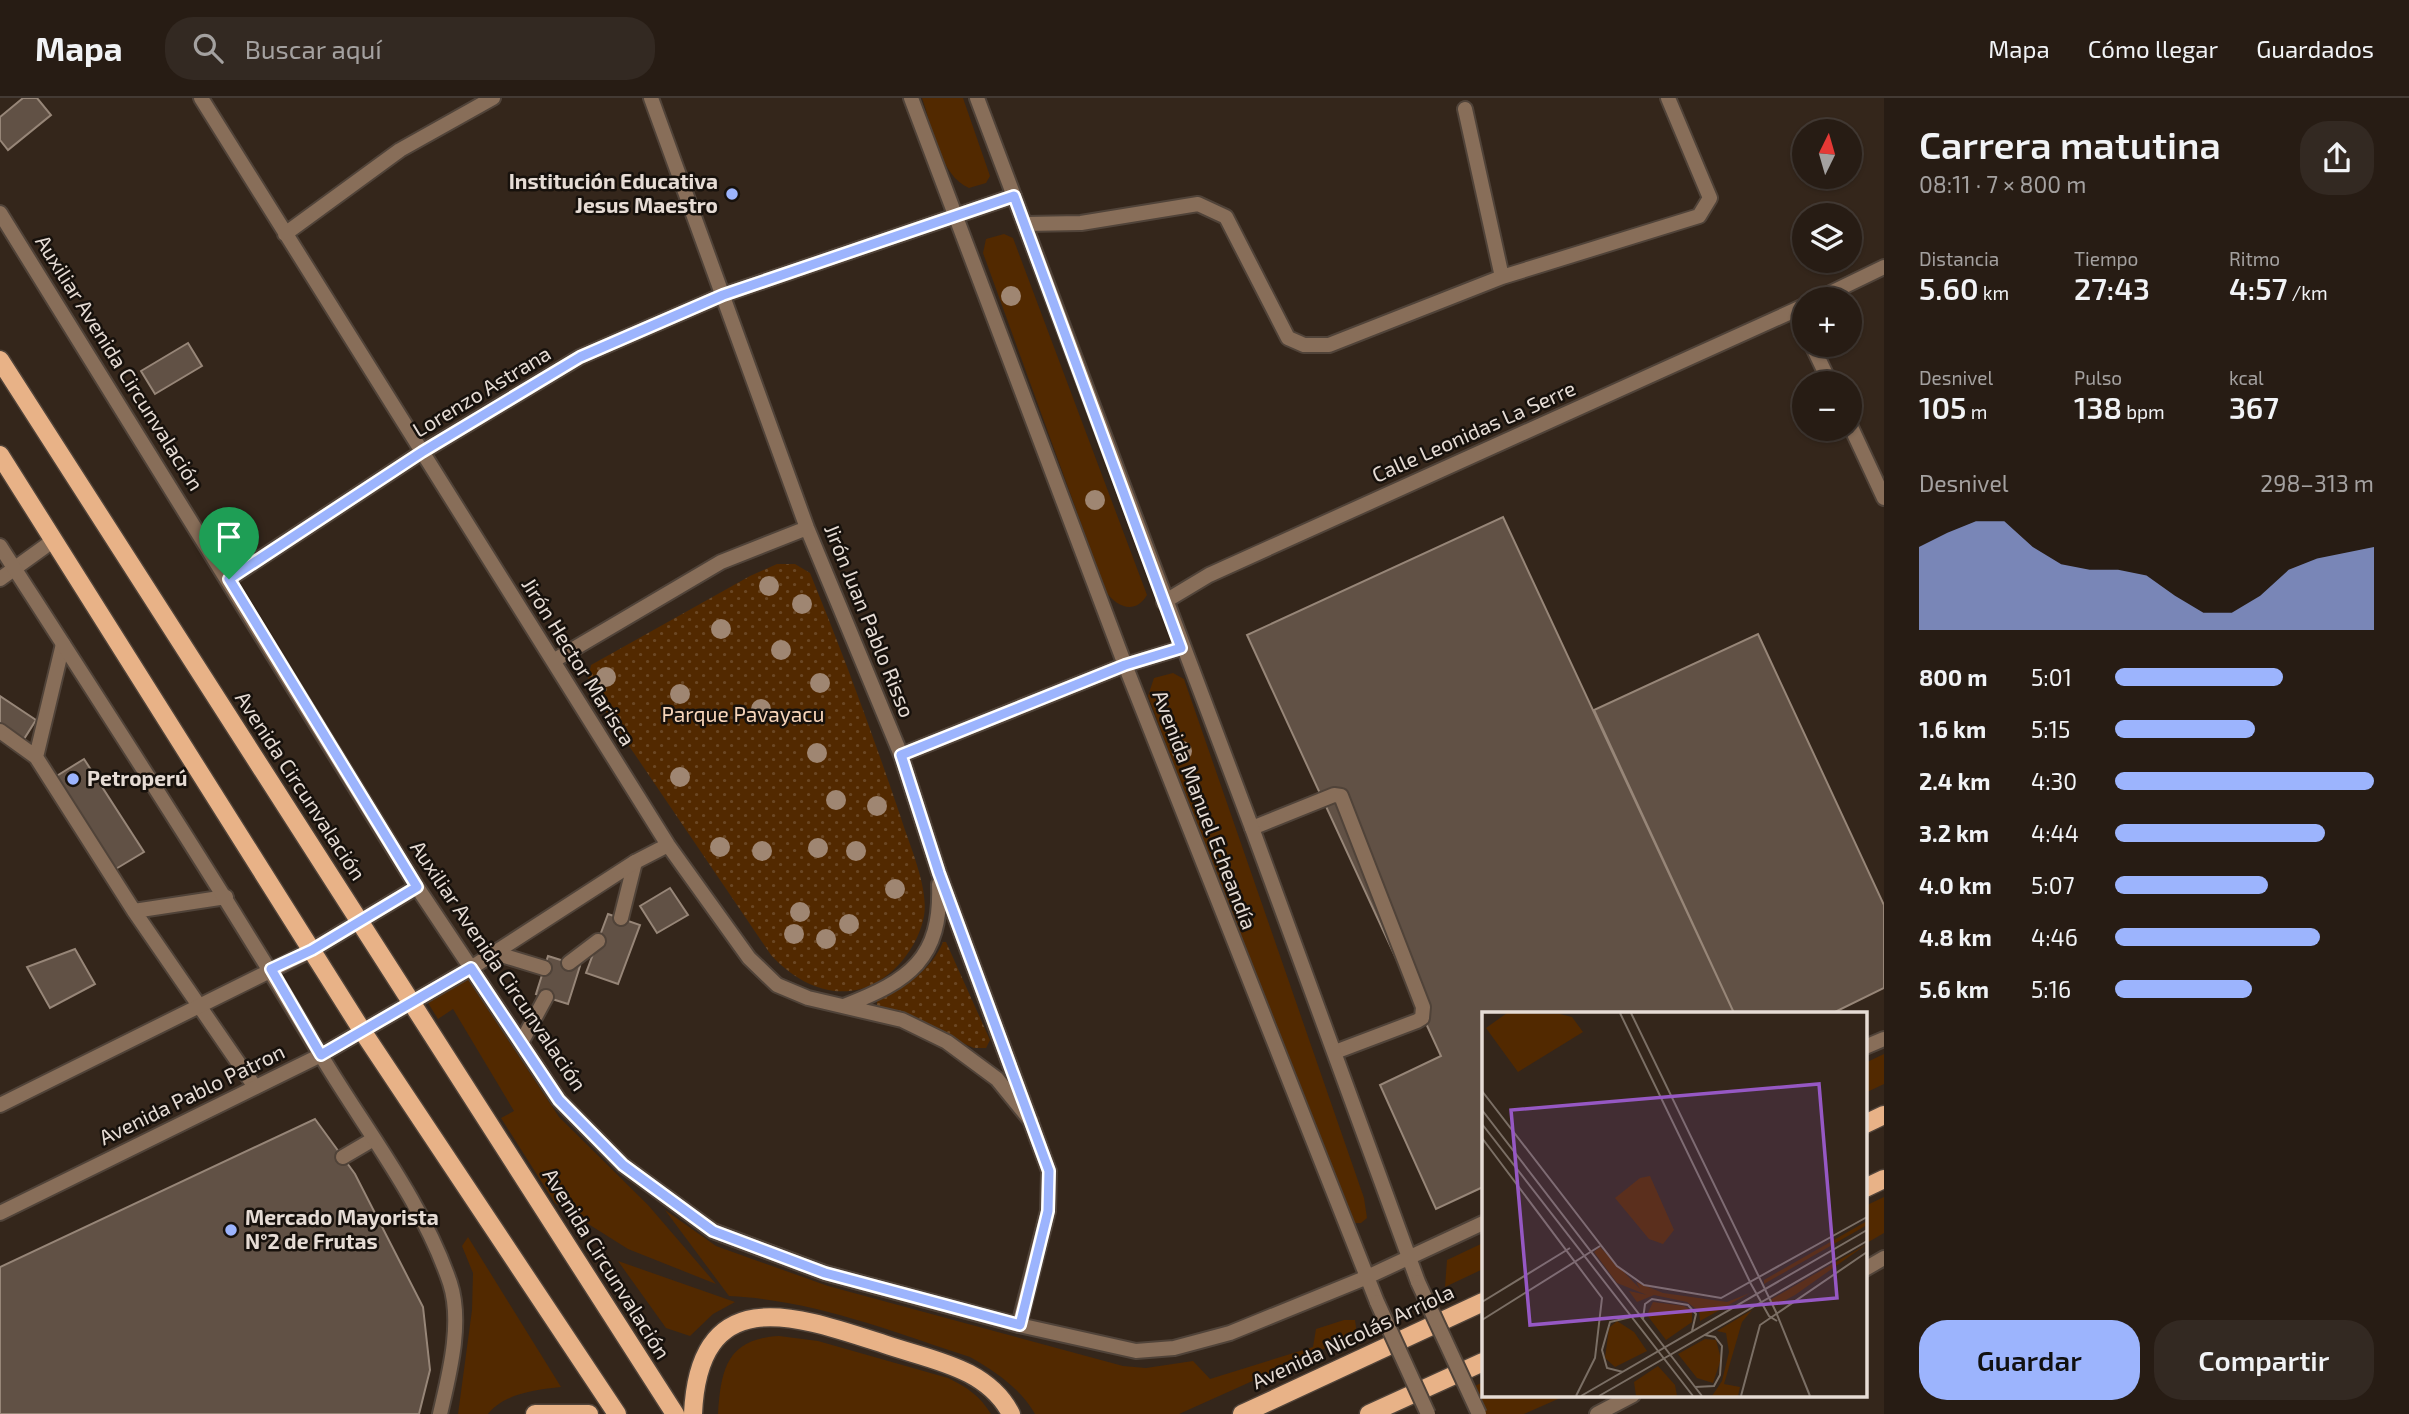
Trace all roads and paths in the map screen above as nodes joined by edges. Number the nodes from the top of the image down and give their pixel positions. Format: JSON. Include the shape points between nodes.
{"nodes":[{"id":1,"x":201,"y":98,"type":"edge"},
{"id":2,"x":493,"y":98,"type":"edge"},
{"id":3,"x":651,"y":98,"type":"edge"},
{"id":4,"x":911,"y":98,"type":"edge"},
{"id":5,"x":977,"y":98,"type":"edge"},
{"id":6,"x":1668,"y":98,"type":"edge"},
{"id":7,"x":1465,"y":109,"type":"dead end"},
{"id":8,"x":1014,"y":196,"type":"junction"},
{"id":9,"x":0,"y":212,"type":"edge"},
{"id":10,"x":955,"y":217,"type":"junction"},
{"id":11,"x":1026,"y":224,"type":"junction"},
{"id":12,"x":285,"y":234,"type":"junction"},
{"id":13,"x":1884,"y":267,"type":"edge"},
{"id":14,"x":1502,"y":277,"type":"junction"},
{"id":15,"x":1843,"y":287,"type":"edge"},
{"id":16,"x":723,"y":295,"type":"junction"},
{"id":17,"x":1792,"y":312,"type":"edge"},
{"id":18,"x":0,"y":360,"type":"edge"},
{"id":19,"x":1857,"y":441,"type":"edge"},
{"id":20,"x":422,"y":452,"type":"junction"},
{"id":21,"x":0,"y":455,"type":"edge"},
{"id":22,"x":1884,"y":498,"type":"edge"},
{"id":23,"x":807,"y":528,"type":"junction"},
{"id":24,"x":54,"y":540,"type":"junction"},
{"id":25,"x":0,"y":546,"type":"edge"},
{"id":26,"x":14,"y":568,"type":"junction"},
{"id":27,"x":0,"y":579,"type":"edge"},
{"id":28,"x":229,"y":579,"type":"junction"},
{"id":29,"x":1164,"y":602,"type":"junction"},
{"id":30,"x":63,"y":644,"type":"junction"},
{"id":31,"x":1181,"y":648,"type":"junction"},
{"id":32,"x":553,"y":661,"type":"junction"},
{"id":33,"x":1125,"y":665,"type":"junction"},
{"id":34,"x":0,"y":731,"type":"edge"},
{"id":35,"x":901,"y":755,"type":"junction"},
{"id":36,"x":36,"y":757,"type":"junction"},
{"id":37,"x":1252,"y":828,"type":"junction"},
{"id":38,"x":668,"y":845,"type":"junction"},
{"id":39,"x":635,"y":862,"type":"junction"},
{"id":40,"x":939,"y":873,"type":"junction"},
{"id":41,"x":417,"y":887,"type":"junction"},
{"id":42,"x":226,"y":897,"type":"junction"},
{"id":43,"x":134,"y":911,"type":"junction"},
{"id":44,"x":621,"y":918,"type":"dead end"},
{"id":45,"x":359,"y":919,"type":"junction"},
{"id":46,"x":598,"y":941,"type":"dead end"},
{"id":47,"x":312,"y":950,"type":"junction"},
{"id":48,"x":495,"y":953,"type":"junction"},
{"id":49,"x":569,"y":963,"type":"dead end"},
{"id":50,"x":471,"y":968,"type":"junction"},
{"id":51,"x":544,"y":968,"type":"dead end"},
{"id":52,"x":271,"y":969,"type":"junction"},
{"id":53,"x":546,"y":997,"type":"dead end"},
{"id":54,"x":413,"y":1002,"type":"junction"},
{"id":55,"x":200,"y":1004,"type":"junction"},
{"id":56,"x":844,"y":1006,"type":"junction"},
{"id":57,"x":363,"y":1032,"type":"junction"},
{"id":58,"x":1884,"y":1039,"type":"edge"},
{"id":59,"x":521,"y":1043,"type":"junction"},
{"id":60,"x":1867,"y":1047,"type":"edge"},
{"id":61,"x":1335,"y":1052,"type":"junction"},
{"id":62,"x":321,"y":1055,"type":"junction"},
{"id":63,"x":256,"y":1087,"type":"junction"},
{"id":64,"x":0,"y":1105,"type":"edge"},
{"id":65,"x":1884,"y":1115,"type":"edge"},
{"id":66,"x":1031,"y":1121,"type":"junction"},
{"id":67,"x":1867,"y":1123,"type":"edge"},
{"id":68,"x":372,"y":1140,"type":"junction"},
{"id":69,"x":343,"y":1157,"type":"dead end"},
{"id":70,"x":1884,"y":1179,"type":"edge"},
{"id":71,"x":1867,"y":1187,"type":"edge"},
{"id":72,"x":0,"y":1213,"type":"edge"},
{"id":73,"x":1482,"y":1223,"type":"edge"},
{"id":74,"x":1408,"y":1258,"type":"junction"},
{"id":75,"x":1884,"y":1258,"type":"edge"},
{"id":76,"x":1867,"y":1268,"type":"edge"},
{"id":77,"x":1365,"y":1278,"type":"junction"},
{"id":78,"x":1482,"y":1302,"type":"edge"},
{"id":79,"x":1020,"y":1325,"type":"junction"},
{"id":80,"x":1482,"y":1362,"type":"edge"},
{"id":81,"x":1631,"y":1396,"type":"edge"},
{"id":82,"x":440,"y":1414,"type":"edge"},
{"id":83,"x":535,"y":1414,"type":"edge"},
{"id":84,"x":589,"y":1414,"type":"edge"},
{"id":85,"x":617,"y":1414,"type":"edge"},
{"id":86,"x":675,"y":1414,"type":"edge"},
{"id":87,"x":693,"y":1414,"type":"edge"},
{"id":88,"x":1011,"y":1414,"type":"edge"},
{"id":89,"x":1242,"y":1414,"type":"edge"},
{"id":90,"x":1369,"y":1414,"type":"edge"},
{"id":91,"x":1427,"y":1414,"type":"edge"},
{"id":92,"x":1479,"y":1414,"type":"edge"},
{"id":93,"x":1597,"y":1414,"type":"edge"}],
"edges":[{"from":1,"to":12,"type":"street","name":"Jirón Hector Marisca"},
{"from":2,"to":12,"type":"street","via":[[400,150]]},
{"from":3,"to":16,"type":"street","name":"Jirón Juan Pablo Risso"},
{"from":4,"to":10,"type":"street","name":"Avenida Manuel Echeandía"},
{"from":5,"to":8,"type":"street","name":"Avenida Manuel Echeandía"},
{"from":6,"to":14,"type":"street","via":[[1710,198],[1699,216]]},
{"from":7,"to":14,"type":"street"},
{"from":8,"to":10,"type":"street","name":"Lorenzo Astrana"},
{"from":8,"to":11,"type":"street","name":"Avenida Manuel Echeandía"},
{"from":9,"to":28,"type":"street","name":"Auxiliar Avenida Circunvalación"},
{"from":10,"to":16,"type":"street","name":"Lorenzo Astrana"},
{"from":10,"to":33,"type":"street","name":"Avenida Manuel Echeandía"},
{"from":11,"to":14,"type":"street","via":[[1081,223],[1198,204],[1226,217],[1288,338],[1304,345],[1329,345]]},
{"from":11,"to":29,"type":"street","name":"Avenida Manuel Echeandía"},
{"from":12,"to":20,"type":"street","name":"Jirón Hector Marisca"},
{"from":13,"to":15,"type":"street"},
{"from":16,"to":20,"type":"street","name":"Lorenzo Astrana","via":[[580,357]]},
{"from":16,"to":23,"type":"street","name":"Jirón Juan Pablo Risso"},
{"from":17,"to":29,"type":"street","name":"Calle Leonidas La Serre","via":[[1209,575]]},
{"from":18,"to":45,"type":"main road","name":"Avenida Circunvalación"},
{"from":19,"to":22,"type":"street"},
{"from":20,"to":28,"type":"street","name":"Lorenzo Astrana"},
{"from":20,"to":32,"type":"street","name":"Jirón Hector Marisca"},
{"from":21,"to":24,"type":"main road"},
{"from":23,"to":32,"type":"street","via":[[721,562]]},
{"from":23,"to":35,"type":"street","name":"Jirón Juan Pablo Risso"},
{"from":24,"to":26,"type":"street"},
{"from":24,"to":47,"type":"main road"},
{"from":25,"to":26,"type":"street"},
{"from":26,"to":27,"type":"street"},
{"from":26,"to":30,"type":"street"},
{"from":28,"to":41,"type":"street","name":"Auxiliar Avenida Circunvalación"},
{"from":29,"to":31,"type":"street","name":"Avenida Manuel Echeandía"},
{"from":30,"to":36,"type":"street"},
{"from":30,"to":42,"type":"street"},
{"from":31,"to":33,"type":"street"},
{"from":31,"to":37,"type":"street","name":"Avenida Manuel Echeandía"},
{"from":32,"to":38,"type":"street","name":"Jirón Hector Marisca"},
{"from":33,"to":35,"type":"street"},
{"from":33,"to":77,"type":"street","name":"Avenida Manuel Echeandía"},
{"from":34,"to":36,"type":"street"},
{"from":35,"to":40,"type":"street","name":"Jirón Juan Pablo Risso"},
{"from":36,"to":43,"type":"street"},
{"from":37,"to":61,"type":"street","name":"Avenida Manuel Echeandía"},
{"from":37,"to":61,"type":"street","via":[[1341,796],[1423,1007],[1418,1021]]},
{"from":38,"to":39,"type":"street"},
{"from":38,"to":56,"type":"street","name":"Jirón Hector Marisca","via":[[749,958],[776,985]]},
{"from":39,"to":44,"type":"street"},
{"from":39,"to":48,"type":"street"},
{"from":40,"to":56,"type":"street","via":[[940,915],[932,943],[914,970],[888,989]]},
{"from":40,"to":66,"type":"street","name":"Jirón Juan Pablo Risso"},
{"from":41,"to":45,"type":"street"},
{"from":41,"to":50,"type":"street","name":"Auxiliar Avenida Circunvalación"},
{"from":42,"to":43,"type":"street"},
{"from":42,"to":52,"type":"street"},
{"from":43,"to":55,"type":"street"},
{"from":45,"to":47,"type":"street"},
{"from":45,"to":54,"type":"main road","name":"Avenida Circunvalación"},
{"from":46,"to":49,"type":"street"},
{"from":47,"to":52,"type":"street"},
{"from":47,"to":57,"type":"main road"},
{"from":48,"to":50,"type":"street"},
{"from":48,"to":51,"type":"street"},
{"from":50,"to":54,"type":"street","name":"Avenida Pablo Patron"},
{"from":50,"to":59,"type":"street","name":"Auxiliar Avenida Circunvalación"},
{"from":52,"to":55,"type":"street"},
{"from":52,"to":62,"type":"street"},
{"from":53,"to":59,"type":"street"},
{"from":54,"to":57,"type":"street","name":"Avenida Pablo Patron"},
{"from":54,"to":86,"type":"main road","name":"Avenida Circunvalación"},
{"from":55,"to":63,"type":"street"},
{"from":55,"to":64,"type":"street"},
{"from":56,"to":66,"type":"street","name":"Jirón Hector Marisca","via":[[902,1020],[947,1042],[997,1079]]},
{"from":57,"to":62,"type":"street","name":"Avenida Pablo Patron"},
{"from":57,"to":85,"type":"main road"},
{"from":58,"to":60,"type":"street"},
{"from":59,"to":79,"type":"street","name":"Auxiliar Avenida Circunvalación","via":[[559,1100],[623,1165],[713,1231],[825,1273]]},
{"from":61,"to":74,"type":"street","name":"Avenida Manuel Echeandía"},
{"from":62,"to":63,"type":"street","name":"Avenida Pablo Patron"},
{"from":62,"to":68,"type":"street"},
{"from":63,"to":72,"type":"street","name":"Avenida Pablo Patron"},
{"from":65,"to":67,"type":"main road"},
{"from":66,"to":79,"type":"street","name":"Jirón Juan Pablo Risso","via":[[1049,1171],[1048,1211]]},
{"from":68,"to":69,"type":"street"},
{"from":68,"to":82,"type":"street","via":[[414,1204],[451,1285],[455,1323]]},
{"from":70,"to":71,"type":"main road"},
{"from":73,"to":74,"type":"street","name":"Auxiliar Avenida Circunvalación"},
{"from":74,"to":77,"type":"street","name":"Auxiliar Avenida Circunvalación"},
{"from":74,"to":92,"type":"street","name":"Avenida Manuel Echeandía","bridge":true},
{"from":75,"to":76,"type":"street"},
{"from":77,"to":79,"type":"street","name":"Auxiliar Avenida Circunvalación","via":[[1230,1333],[1174,1348],[1136,1351]]},
{"from":77,"to":91,"type":"street","name":"Avenida Manuel Echeandía","bridge":true},
{"from":78,"to":89,"type":"main road","name":"Avenida Nicolás Arriola"},
{"from":80,"to":90,"type":"main road"},
{"from":81,"to":93,"type":"street"},
{"from":83,"to":84,"type":"main road"},
{"from":87,"to":88,"type":"main road","via":[[703,1363],[712,1346],[737,1322],[772,1316],[809,1320],[971,1373],[995,1390]]}]}
